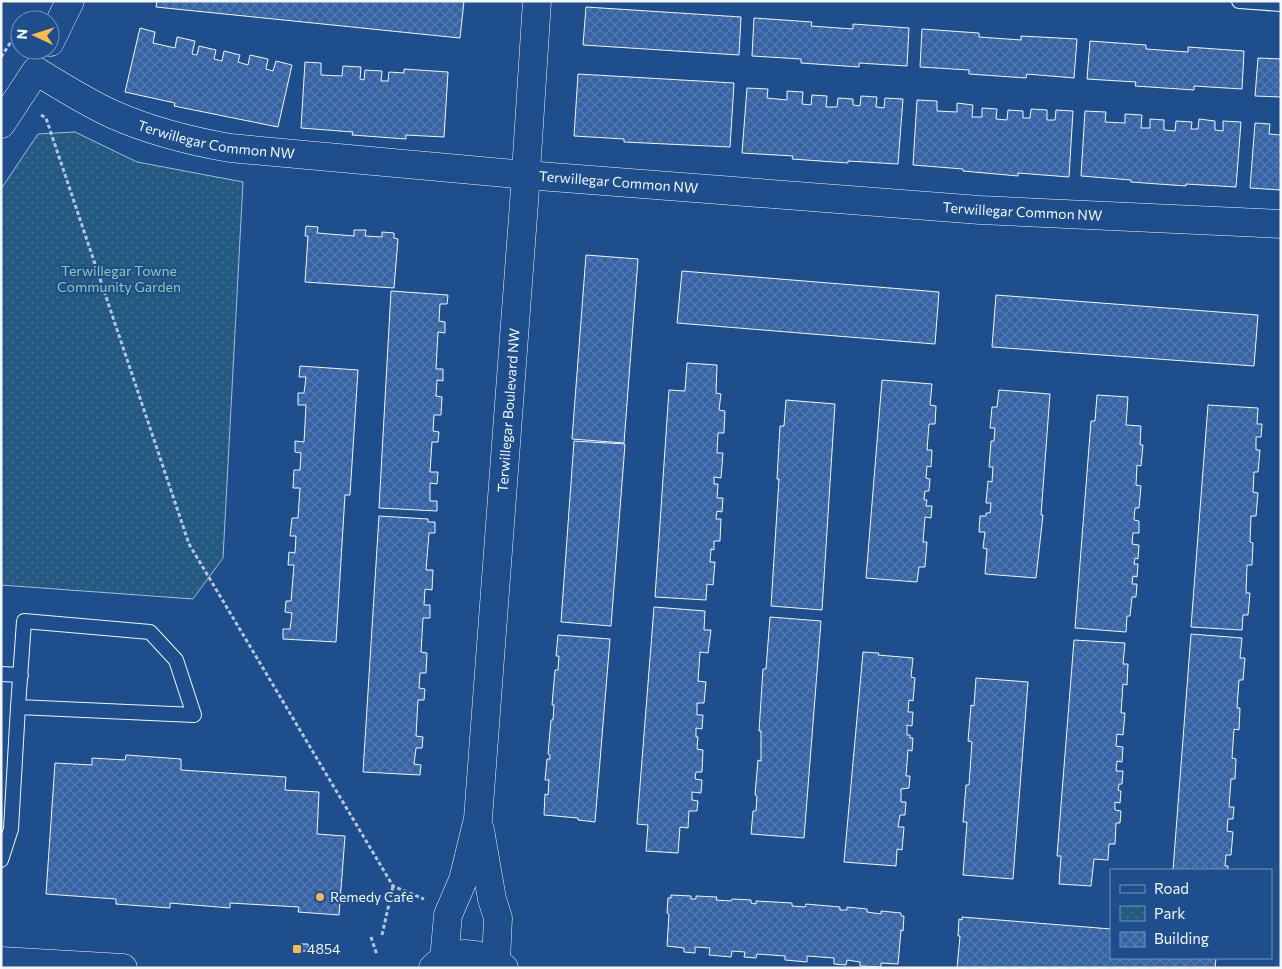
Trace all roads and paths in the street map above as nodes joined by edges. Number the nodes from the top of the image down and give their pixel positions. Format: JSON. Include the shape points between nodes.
{"nodes":[{"id":1,"x":70,"y":1,"type":"edge"},
{"id":2,"x":537,"y":1,"type":"edge"},
{"id":3,"x":1239,"y":1,"type":"edge"},
{"id":4,"x":1281,"y":4,"type":"edge"},
{"id":5,"x":60,"y":22,"type":"edge"},
{"id":6,"x":10,"y":43,"type":"edge"},
{"id":7,"x":1,"y":57,"type":"edge"},
{"id":8,"x":41,"y":60,"type":"edge"},
{"id":9,"x":17,"y":99,"type":"junction"},
{"id":10,"x":1,"y":124,"type":"edge"},
{"id":11,"x":526,"y":175,"type":"junction"},
{"id":12,"x":1281,"y":224,"type":"edge"},
{"id":13,"x":1,"y":674,"type":"edge"},
{"id":14,"x":21,"y":675,"type":"junction"},
{"id":15,"x":18,"y":707,"type":"junction"},
{"id":16,"x":478,"y":819,"type":"junction"},
{"id":17,"x":1,"y":860,"type":"edge"},
{"id":18,"x":393,"y":886,"type":"junction"},
{"id":19,"x":426,"y":900,"type":"dead end"},
{"id":20,"x":382,"y":935,"type":"dead end"},
{"id":21,"x":371,"y":936,"type":"dead end"},
{"id":22,"x":377,"y":955,"type":"dead end"},
{"id":23,"x":1,"y":960,"type":"edge"},
{"id":24,"x":433,"y":965,"type":"edge"},
{"id":25,"x":502,"y":966,"type":"edge"},
{"id":26,"x":89,"y":967,"type":"edge"},
{"id":27,"x":123,"y":968,"type":"edge"}],
"edges":[{"from":1,"to":5,"type":"street"},
{"from":2,"to":11,"type":"street","name":"Terwillegar Boulevard NW"},
{"from":3,"to":4,"type":"lane"},
{"from":6,"to":7,"type":"path"},
{"from":8,"to":9,"type":"street","name":"Terwillegar Common NW"},
{"from":8,"to":11,"type":"street","name":"Terwillegar Common NW","via":[[113,114],[195,142]]},
{"from":9,"to":10,"type":"street","name":"Terwillegar Common NW"},
{"from":9,"to":18,"type":"path","via":[[46,118],[189,544]]},
{"from":11,"to":12,"type":"street","name":"Terwillegar Common NW","via":[[980,210]]},
{"from":11,"to":16,"type":"street","name":"Terwillegar Boulevard NW"},
{"from":13,"to":14,"type":"lane"},
{"from":14,"to":15,"type":"lane"},
{"from":14,"to":15,"type":"lane","via":[[24,621],[150,632],[176,660],[194,715]]},
{"from":15,"to":17,"type":"lane","via":[[11,829]]},
{"from":16,"to":24,"type":"street","name":"Terwillegar Boulevard NW","via":[[463,880]]},
{"from":16,"to":25,"type":"street","name":"Terwillegar Boulevard NW","via":[[498,918]]},
{"from":18,"to":19,"type":"path"},
{"from":18,"to":20,"type":"path"},
{"from":21,"to":22,"type":"path"},
{"from":23,"to":26,"type":"street"},
{"from":24,"to":25,"type":"street","via":[[464,953],[479,954]]},
{"from":26,"to":27,"type":"street"}]}
